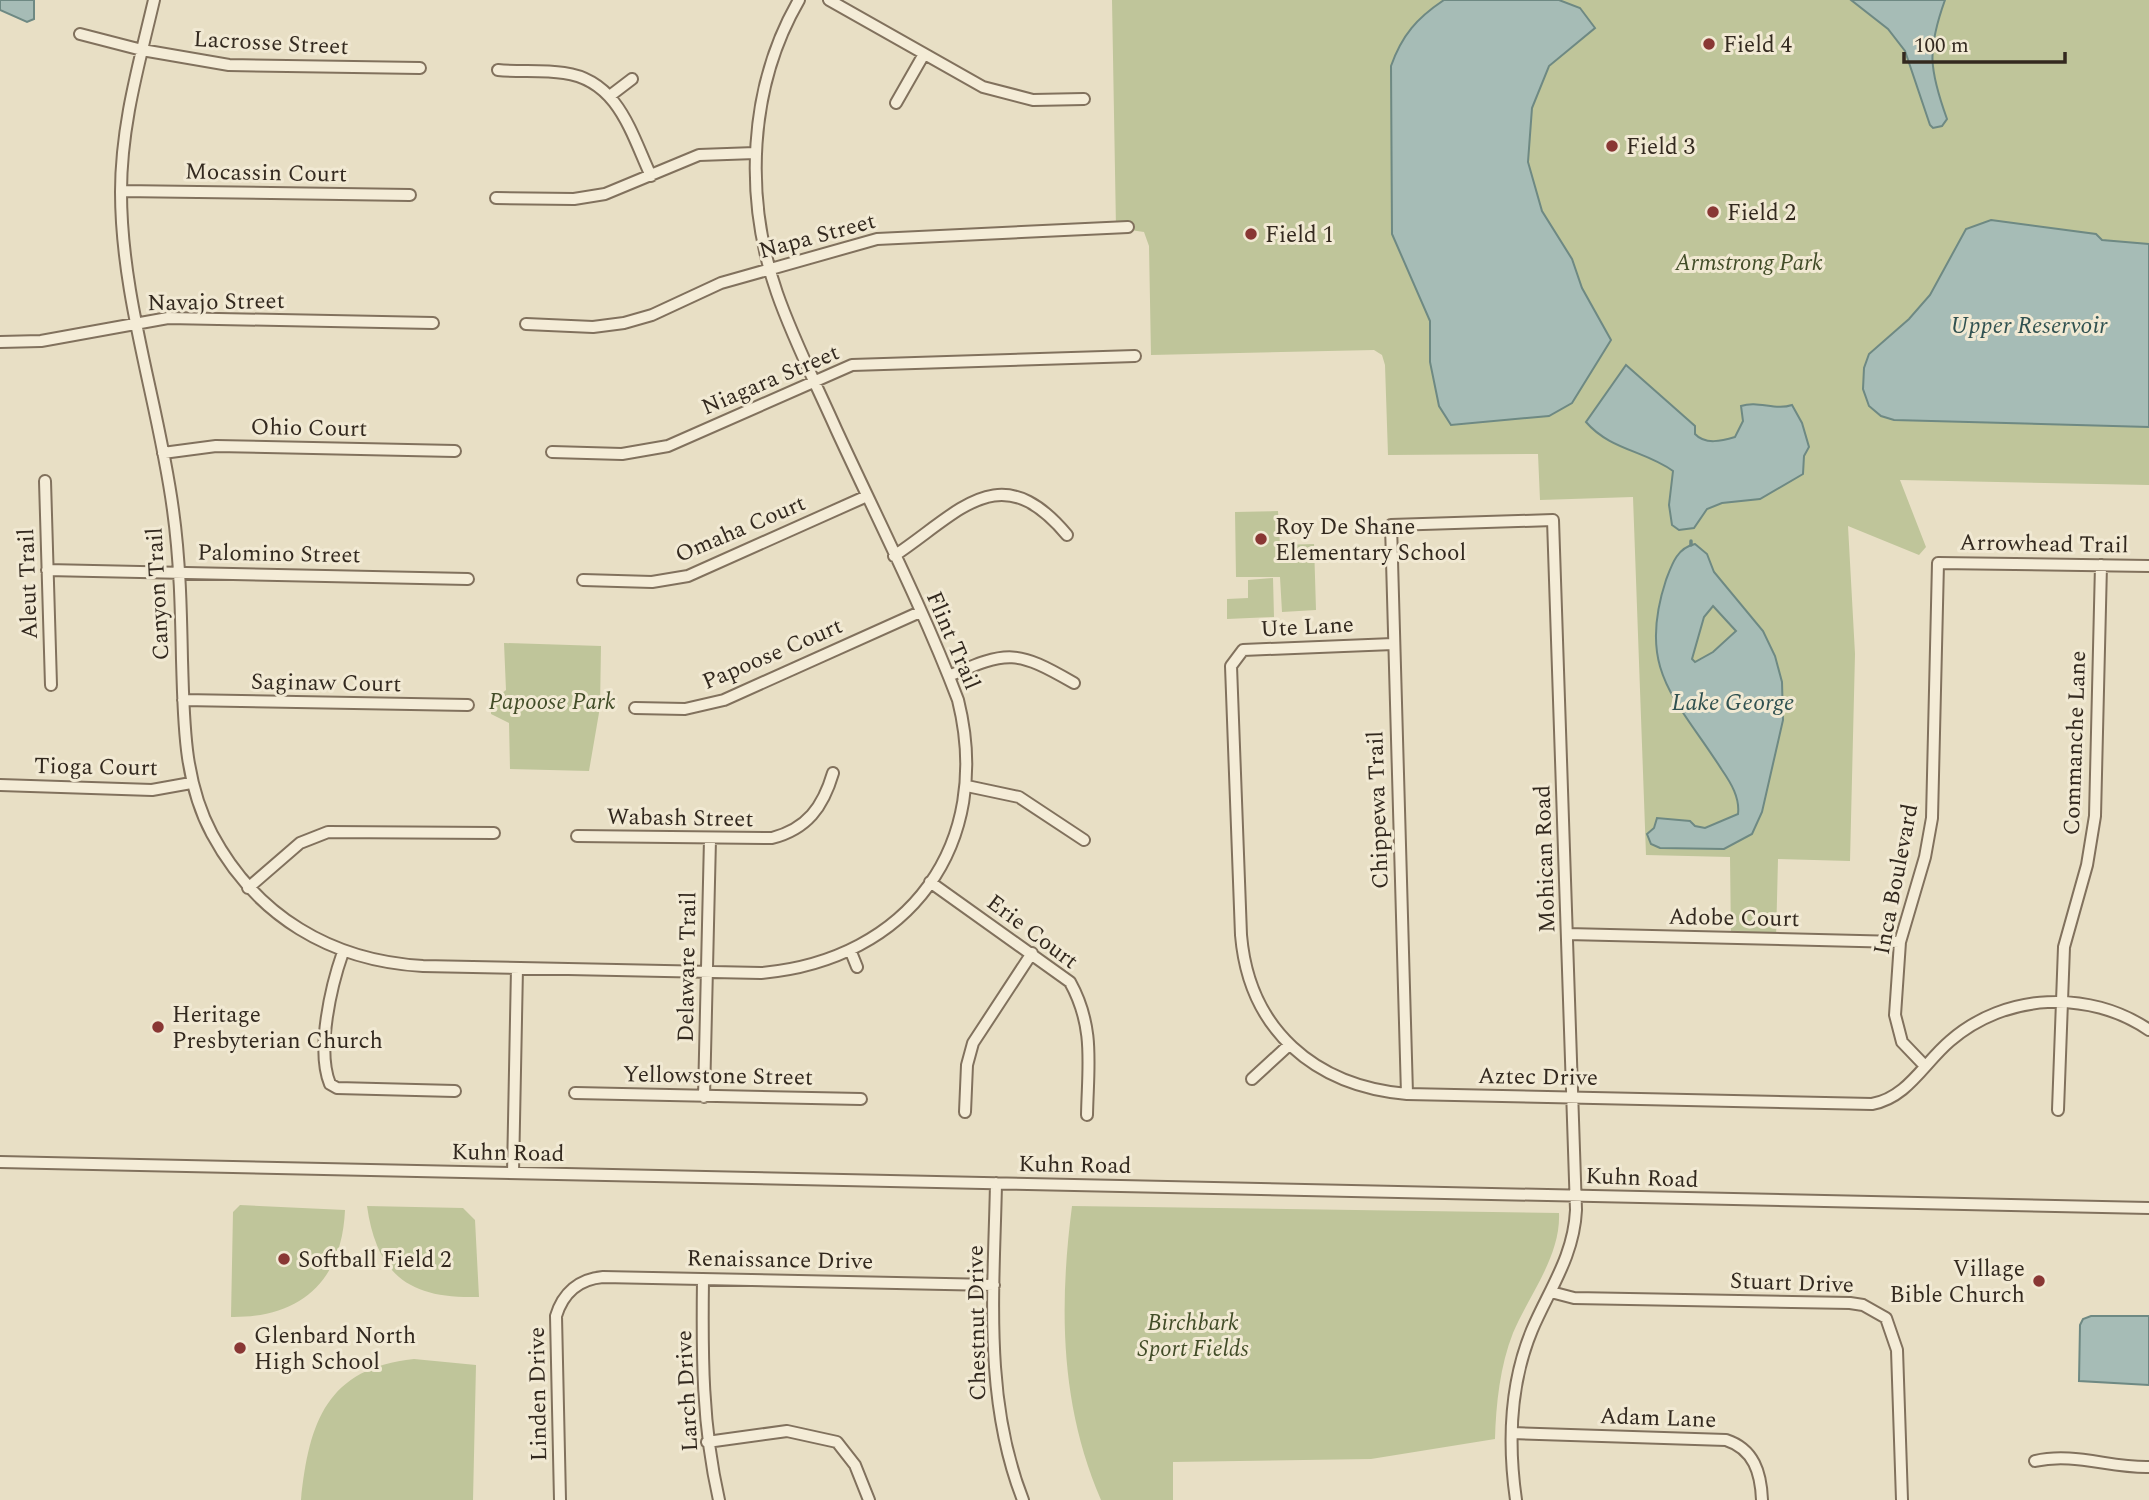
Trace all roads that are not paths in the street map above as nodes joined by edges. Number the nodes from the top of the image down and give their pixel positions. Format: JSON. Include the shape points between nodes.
{"nodes":[{"id":1,"x":154,"y":0,"type":"edge"},
{"id":2,"x":799,"y":0,"type":"edge"},
{"id":3,"x":829,"y":0,"type":"edge"},
{"id":4,"x":80,"y":34,"type":"dead end"},
{"id":5,"x":142,"y":50,"type":"junction"},
{"id":6,"x":924,"y":54,"type":"junction"},
{"id":7,"x":420,"y":68,"type":"dead end"},
{"id":8,"x":498,"y":70,"type":"dead end"},
{"id":9,"x":632,"y":79,"type":"dead end"},
{"id":10,"x":611,"y":95,"type":"junction"},
{"id":11,"x":1084,"y":99,"type":"dead end"},
{"id":12,"x":896,"y":103,"type":"dead end"},
{"id":13,"x":755,"y":153,"type":"junction"},
{"id":14,"x":651,"y":176,"type":"junction"},
{"id":15,"x":121,"y":191,"type":"junction"},
{"id":16,"x":410,"y":195,"type":"dead end"},
{"id":17,"x":496,"y":198,"type":"dead end"},
{"id":18,"x":1128,"y":227,"type":"dead end"},
{"id":19,"x":769,"y":268,"type":"junction"},
{"id":20,"x":138,"y":323,"type":"junction"},
{"id":21,"x":433,"y":323,"type":"dead end"},
{"id":22,"x":526,"y":324,"type":"dead end"},
{"id":23,"x":0,"y":342,"type":"edge"},
{"id":24,"x":1135,"y":356,"type":"dead end"},
{"id":25,"x":814,"y":380,"type":"junction"},
{"id":26,"x":455,"y":451,"type":"dead end"},
{"id":27,"x":552,"y":452,"type":"dead end"},
{"id":28,"x":163,"y":453,"type":"junction"},
{"id":29,"x":45,"y":481,"type":"dead end"},
{"id":30,"x":867,"y":496,"type":"junction"},
{"id":31,"x":1391,"y":525,"type":"joint"},
{"id":32,"x":1067,"y":535,"type":"dead end"},
{"id":33,"x":894,"y":556,"type":"junction"},
{"id":34,"x":1938,"y":563,"type":"joint"},
{"id":35,"x":2101,"y":565,"type":"junction"},
{"id":36,"x":2149,"y":566,"type":"edge"},
{"id":37,"x":47,"y":570,"type":"junction"},
{"id":38,"x":180,"y":572,"type":"junction"},
{"id":39,"x":468,"y":579,"type":"dead end"},
{"id":40,"x":583,"y":580,"type":"dead end"},
{"id":41,"x":920,"y":612,"type":"junction"},
{"id":42,"x":1394,"y":643,"type":"junction"},
{"id":43,"x":1231,"y":666,"type":"joint"},
{"id":44,"x":948,"y":676,"type":"junction"},
{"id":45,"x":1074,"y":683,"type":"dead end"},
{"id":46,"x":51,"y":685,"type":"dead end"},
{"id":47,"x":183,"y":700,"type":"junction"},
{"id":48,"x":468,"y":705,"type":"dead end"},
{"id":49,"x":635,"y":708,"type":"dead end"},
{"id":50,"x":834,"y":773,"type":"dead end"},
{"id":51,"x":191,"y":783,"type":"junction"},
{"id":52,"x":0,"y":786,"type":"edge"},
{"id":53,"x":967,"y":786,"type":"junction"},
{"id":54,"x":494,"y":833,"type":"dead end"},
{"id":55,"x":576,"y":836,"type":"dead end"},
{"id":56,"x":710,"y":839,"type":"junction"},
{"id":57,"x":1084,"y":840,"type":"dead end"},
{"id":58,"x":930,"y":883,"type":"junction"},
{"id":59,"x":248,"y":888,"type":"junction"},
{"id":60,"x":1567,"y":934,"type":"junction"},
{"id":61,"x":1900,"y":942,"type":"junction"},
{"id":62,"x":343,"y":952,"type":"junction"},
{"id":63,"x":851,"y":952,"type":"junction"},
{"id":64,"x":1032,"y":953,"type":"junction"},
{"id":65,"x":857,"y":967,"type":"dead end"},
{"id":66,"x":517,"y":968,"type":"junction"},
{"id":67,"x":707,"y":972,"type":"junction"},
{"id":68,"x":2061,"y":1002,"type":"junction"},
{"id":69,"x":2149,"y":1030,"type":"edge"},
{"id":70,"x":1289,"y":1045,"type":"junction"},
{"id":71,"x":1925,"y":1066,"type":"junction"},
{"id":72,"x":1252,"y":1079,"type":"dead end"},
{"id":73,"x":455,"y":1091,"type":"dead end"},
{"id":74,"x":575,"y":1093,"type":"dead end"},
{"id":75,"x":1407,"y":1094,"type":"junction"},
{"id":76,"x":704,"y":1097,"type":"junction"},
{"id":77,"x":860,"y":1098,"type":"dead end"},
{"id":78,"x":1573,"y":1098,"type":"junction"},
{"id":79,"x":2059,"y":1110,"type":"dead end"},
{"id":80,"x":965,"y":1112,"type":"dead end"},
{"id":81,"x":1087,"y":1115,"type":"dead end"},
{"id":82,"x":0,"y":1162,"type":"edge"},
{"id":83,"x":513,"y":1173,"type":"junction"},
{"id":84,"x":996,"y":1184,"type":"junction"},
{"id":85,"x":1576,"y":1196,"type":"junction"},
{"id":86,"x":2149,"y":1208,"type":"edge"},
{"id":87,"x":703,"y":1279,"type":"junction"},
{"id":88,"x":994,"y":1285,"type":"junction"},
{"id":89,"x":568,"y":1291,"type":"joint"},
{"id":90,"x":1551,"y":1292,"type":"junction"},
{"id":91,"x":1512,"y":1433,"type":"junction"},
{"id":92,"x":707,"y":1442,"type":"junction"},
{"id":93,"x":2035,"y":1461,"type":"dead end"},
{"id":94,"x":2149,"y":1467,"type":"edge"},
{"id":95,"x":560,"y":1500,"type":"edge"},
{"id":96,"x":719,"y":1500,"type":"edge"},
{"id":97,"x":869,"y":1500,"type":"edge"},
{"id":98,"x":1023,"y":1500,"type":"edge"},
{"id":99,"x":1515,"y":1500,"type":"edge"},
{"id":100,"x":1762,"y":1500,"type":"edge"},
{"id":101,"x":1902,"y":1500,"type":"edge"}],
"edges":[{"from":1,"to":5,"type":"street","name":"Canyon Trail"},
{"from":2,"to":13,"type":"street","name":"Flint Trail","via":[[770,67]]},
{"from":3,"to":6,"type":"street"},
{"from":4,"to":5,"type":"street","name":"Lacrosse Street"},
{"from":5,"to":7,"type":"street","name":"Lacrosse Street","via":[[229,65]]},
{"from":5,"to":15,"type":"street","name":"Canyon Trail","via":[[125,129]]},
{"from":6,"to":11,"type":"street","via":[[1001,94],[1033,100]]},
{"from":6,"to":12,"type":"street"},
{"from":8,"to":10,"type":"street","via":[[563,73],[587,79]]},
{"from":9,"to":10,"type":"street"},
{"from":10,"to":14,"type":"street"},
{"from":13,"to":14,"type":"street","via":[[699,155]]},
{"from":13,"to":19,"type":"street","name":"Flint Trail","via":[[759,224]]},
{"from":14,"to":17,"type":"street","via":[[605,194],[574,199]]},
{"from":15,"to":16,"type":"street","name":"Mocassin Court"},
{"from":15,"to":20,"type":"street","name":"Canyon Trail","via":[[125,255]]},
{"from":18,"to":19,"type":"street","name":"Napa Street","via":[[897,236]]},
{"from":19,"to":22,"type":"street","name":"Napa Street","via":[[617,325]]},
{"from":19,"to":25,"type":"street","name":"Flint Trail"},
{"from":20,"to":21,"type":"street","name":"Navajo Street","via":[[168,318]]},
{"from":20,"to":23,"type":"street","name":"Navajo Street","via":[[41,341]]},
{"from":20,"to":28,"type":"street","name":"Canyon Trail"},
{"from":24,"to":25,"type":"street","name":"Niagara Street","via":[[852,365]]},
{"from":25,"to":27,"type":"street","name":"Niagara Street","via":[[668,446],[622,454]]},
{"from":25,"to":30,"type":"street","name":"Flint Trail"},
{"from":26,"to":28,"type":"street","name":"Ohio Court","via":[[216,446]]},
{"from":28,"to":38,"type":"street","name":"Canyon Trail"},
{"from":29,"to":37,"type":"street","name":"Aleut Trail"},
{"from":30,"to":33,"type":"street","name":"Flint Trail"},
{"from":30,"to":40,"type":"street","name":"Omaha Court","via":[[688,576],[652,582]]},
{"from":31,"to":42,"type":"street","name":"Chippewa Trail"},
{"from":31,"to":60,"type":"street","name":"Mohican Road","via":[[1553,520]]},
{"from":32,"to":33,"type":"street","via":[[1038,505],[1017,496],[993,495],[962,508]]},
{"from":33,"to":41,"type":"street","name":"Flint Trail"},
{"from":34,"to":35,"type":"street","name":"Arrowhead Trail"},
{"from":34,"to":61,"type":"street","name":"Inca Boulevard","via":[[1932,818]]},
{"from":35,"to":36,"type":"street","name":"Arrowhead Trail"},
{"from":35,"to":68,"type":"street","name":"Commanche Lane","via":[[2095,816],[2089,857],[2064,947]]},
{"from":37,"to":38,"type":"street","name":"Palomino Street"},
{"from":37,"to":46,"type":"street","name":"Aleut Trail"},
{"from":38,"to":39,"type":"street","name":"Palomino Street"},
{"from":38,"to":47,"type":"street","name":"Canyon Trail"},
{"from":41,"to":44,"type":"street","name":"Flint Trail"},
{"from":41,"to":49,"type":"street","name":"Papoose Court","via":[[724,700],[685,709]]},
{"from":42,"to":43,"type":"street","name":"Ute Lane","via":[[1242,650]]},
{"from":42,"to":75,"type":"street","name":"Chippewa Trail"},
{"from":43,"to":70,"type":"street","name":"Aztec Drive","via":[[1243,953],[1256,997]]},
{"from":44,"to":45,"type":"street","via":[[987,660],[1012,656],[1038,662]]},
{"from":44,"to":53,"type":"street","name":"Flint Trail","via":[[964,727]]},
{"from":47,"to":48,"type":"street","name":"Saginaw Court"},
{"from":47,"to":51,"type":"street","name":"Canyon Trail"},
{"from":50,"to":56,"type":"street","name":"Wabash Street","via":[[820,807],[802,826],[756,840]]},
{"from":51,"to":52,"type":"street","name":"Tioga Court","via":[[152,790]]},
{"from":51,"to":59,"type":"street","name":"Canyon Trail","via":[[210,830]]},
{"from":53,"to":57,"type":"street","via":[[1019,797]]},
{"from":53,"to":58,"type":"street","name":"Flint Trail","via":[[953,841]]},
{"from":54,"to":59,"type":"street","via":[[328,832],[293,848]]},
{"from":55,"to":56,"type":"street","name":"Wabash Street"},
{"from":56,"to":67,"type":"street","name":"Delaware Trail"},
{"from":58,"to":63,"type":"street","name":"Flint Trail","via":[[891,925]]},
{"from":58,"to":64,"type":"street","name":"Erie Court"},
{"from":59,"to":62,"type":"street","name":"Canyon Trail","via":[[285,919]]},
{"from":60,"to":61,"type":"street","name":"Adobe Court"},
{"from":60,"to":78,"type":"street","name":"Mohican Road"},
{"from":61,"to":71,"type":"street","name":"Inca Boulevard","via":[[1895,1023],[1902,1042]]},
{"from":62,"to":66,"type":"street","name":"Canyon Trail","via":[[402,965]]},
{"from":62,"to":73,"type":"street","via":[[328,999],[326,1086]]},
{"from":63,"to":65,"type":"street"},
{"from":63,"to":67,"type":"street","name":"Flint Trail","via":[[796,969]]},
{"from":64,"to":80,"type":"street","via":[[973,1044],[967,1065]]},
{"from":64,"to":81,"type":"street","name":"Erie Court","via":[[1070,982],[1082,1004],[1089,1039]]},
{"from":66,"to":67,"type":"street","name":"Flint Trail"},
{"from":66,"to":83,"type":"street"},
{"from":67,"to":76,"type":"street","name":"Delaware Trail"},
{"from":68,"to":69,"type":"street","name":"Aztec Drive","via":[[2100,1007]]},
{"from":68,"to":71,"type":"street","name":"Aztec Drive","via":[[2021,1005],[1980,1020],[1948,1042]]},
{"from":68,"to":79,"type":"street","name":"Commanche Lane"},
{"from":70,"to":72,"type":"street"},
{"from":70,"to":75,"type":"street","name":"Aztec Drive","via":[[1349,1084]]},
{"from":71,"to":78,"type":"street","name":"Aztec Drive","via":[[1889,1100],[1872,1104]]},
{"from":74,"to":76,"type":"street","name":"Yellowstone Street"},
{"from":75,"to":78,"type":"street","name":"Aztec Drive"},
{"from":76,"to":77,"type":"street","name":"Yellowstone Street"},
{"from":78,"to":85,"type":"street","name":"Mohican Road"},
{"from":82,"to":83,"type":"street","name":"Kuhn Road"},
{"from":83,"to":84,"type":"street","name":"Kuhn Road"},
{"from":84,"to":85,"type":"street","name":"Kuhn Road"},
{"from":84,"to":88,"type":"street","name":"Chestnut Drive"},
{"from":85,"to":86,"type":"street","name":"Kuhn Road"},
{"from":85,"to":90,"type":"street","name":"Mohican Road","via":[[1572,1241]]},
{"from":87,"to":88,"type":"street","name":"Renaissance Drive"},
{"from":87,"to":89,"type":"street","name":"Renaissance Drive","via":[[597,1278]]},
{"from":87,"to":92,"type":"street","name":"Larch Drive"},
{"from":88,"to":98,"type":"street","name":"Chestnut Drive","via":[[996,1389],[1009,1458]]},
{"from":89,"to":95,"type":"street","name":"Linden Drive","via":[[555,1326]]},
{"from":90,"to":91,"type":"street","name":"Mohican Road","via":[[1522,1360]]},
{"from":90,"to":101,"type":"street","name":"Stuart Drive","via":[[1574,1297],[1850,1303],[1886,1318],[1898,1350]]},
{"from":91,"to":99,"type":"street","name":"Mohican Road"},
{"from":91,"to":100,"type":"street","name":"Adam Lane","via":[[1726,1440],[1753,1460]]},
{"from":92,"to":96,"type":"street","name":"Larch Drive"},
{"from":92,"to":97,"type":"street","via":[[787,1431],[837,1442],[855,1465]]},
{"from":93,"to":94,"type":"street","via":[[2071,1457],[2119,1468]]}]}
